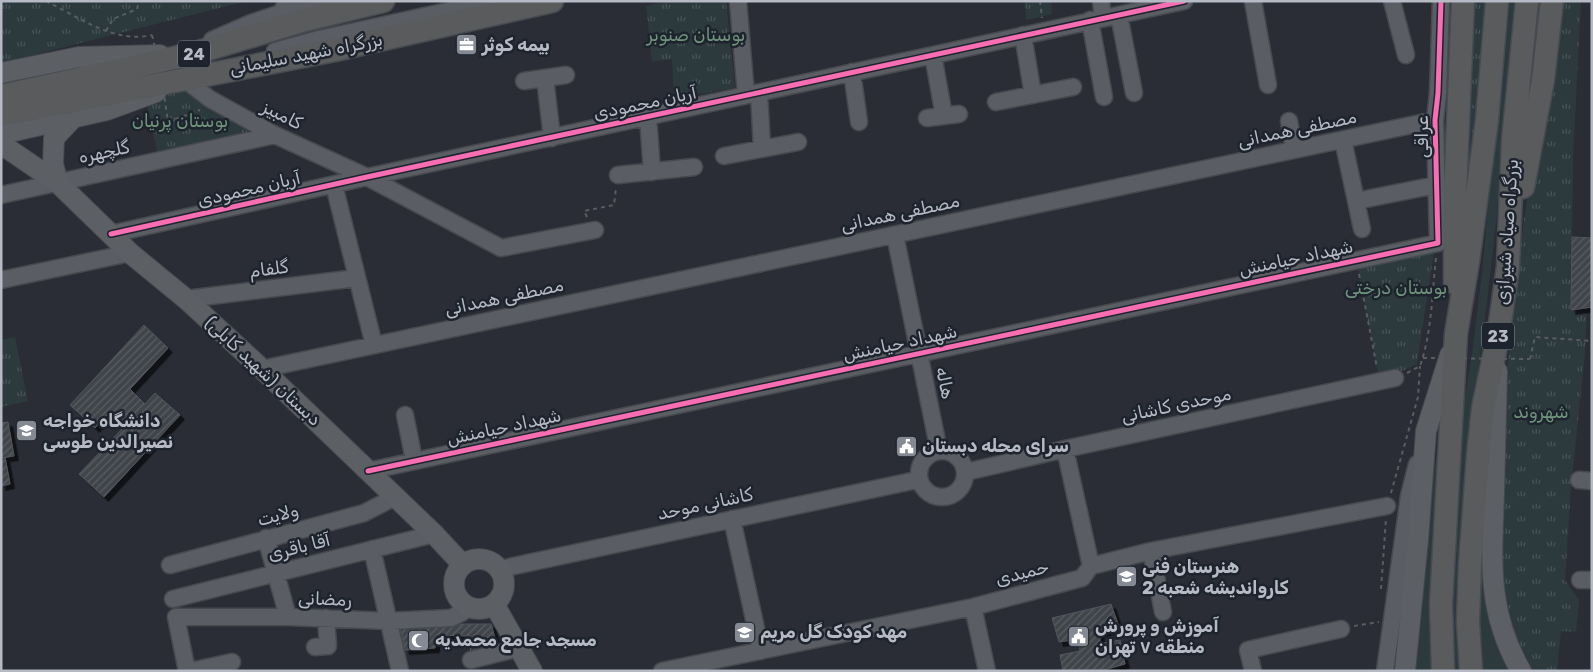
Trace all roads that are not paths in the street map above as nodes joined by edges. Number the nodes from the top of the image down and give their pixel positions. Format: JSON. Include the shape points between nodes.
{"nodes":[{"id":1,"x":326,"y":1,"type":"edge"},
{"id":2,"x":383,"y":1,"type":"edge"},
{"id":3,"x":457,"y":1,"type":"edge"},
{"id":4,"x":494,"y":1,"type":"edge"},
{"id":5,"x":552,"y":1,"type":"edge"},
{"id":6,"x":738,"y":1,"type":"edge"},
{"id":7,"x":1101,"y":1,"type":"edge"},
{"id":8,"x":1184,"y":1,"type":"edge"},
{"id":9,"x":1253,"y":1,"type":"edge"},
{"id":10,"x":1392,"y":1,"type":"edge"},
{"id":11,"x":1441,"y":1,"type":"edge"},
{"id":12,"x":1463,"y":1,"type":"edge"},
{"id":13,"x":1497,"y":1,"type":"edge"},
{"id":14,"x":1527,"y":1,"type":"edge"},
{"id":15,"x":1552,"y":1,"type":"edge"},
{"id":16,"x":284,"y":7,"type":"edge"},
{"id":17,"x":1104,"y":18,"type":"junction"},
{"id":18,"x":1023,"y":35,"type":"junction"},
{"id":19,"x":192,"y":54,"type":"junction"},
{"id":20,"x":933,"y":55,"type":"junction"},
{"id":21,"x":1406,"y":55,"type":"dead end"},
{"id":22,"x":852,"y":72,"type":"junction"},
{"id":23,"x":1,"y":73,"type":"edge"},
{"id":24,"x":566,"y":75,"type":"dead end"},
{"id":25,"x":545,"y":78,"type":"junction"},
{"id":26,"x":184,"y":79,"type":"junction"},
{"id":27,"x":524,"y":81,"type":"dead end"},
{"id":28,"x":1268,"y":85,"type":"dead end"},
{"id":29,"x":1072,"y":86,"type":"dead end"},
{"id":30,"x":1134,"y":93,"type":"dead end"},
{"id":31,"x":753,"y":94,"type":"junction"},
{"id":32,"x":1033,"y":95,"type":"junction"},
{"id":33,"x":1,"y":96,"type":"edge"},
{"id":34,"x":1104,"y":98,"type":"dead end"},
{"id":35,"x":996,"y":102,"type":"dead end"},
{"id":36,"x":1,"y":115,"type":"edge"},
{"id":37,"x":648,"y":117,"type":"junction"},
{"id":38,"x":73,"y":118,"type":"junction"},
{"id":39,"x":927,"y":118,"type":"dead end"},
{"id":40,"x":1435,"y":120,"type":"junction"},
{"id":41,"x":1289,"y":121,"type":"dead end"},
{"id":42,"x":858,"y":122,"type":"dead end"},
{"id":43,"x":1,"y":134,"type":"edge"},
{"id":44,"x":276,"y":135,"type":"junction"},
{"id":45,"x":552,"y":138,"type":"junction"},
{"id":46,"x":1343,"y":140,"type":"junction"},
{"id":47,"x":798,"y":142,"type":"dead end"},
{"id":48,"x":1,"y":144,"type":"edge"},
{"id":49,"x":762,"y":148,"type":"junction"},
{"id":50,"x":1294,"y":150,"type":"junction"},
{"id":51,"x":724,"y":156,"type":"dead end"},
{"id":52,"x":694,"y":167,"type":"dead end"},
{"id":53,"x":652,"y":172,"type":"junction"},
{"id":54,"x":618,"y":175,"type":"road end"},
{"id":55,"x":367,"y":177,"type":"junction"},
{"id":56,"x":58,"y":183,"type":"junction"},
{"id":57,"x":334,"y":185,"type":"junction"},
{"id":58,"x":1436,"y":185,"type":"junction"},
{"id":59,"x":1,"y":195,"type":"edge"},
{"id":60,"x":1356,"y":201,"type":"junction"},
{"id":61,"x":1362,"y":229,"type":"dead end"},
{"id":62,"x":595,"y":230,"type":"road end"},
{"id":63,"x":111,"y":234,"type":"junction"},
{"id":64,"x":895,"y":235,"type":"junction"},
{"id":65,"x":1438,"y":243,"type":"joint"},
{"id":66,"x":130,"y":253,"type":"junction"},
{"id":67,"x":1508,"y":267,"type":"junction"},
{"id":68,"x":357,"y":278,"type":"junction"},
{"id":69,"x":1,"y":280,"type":"edge"},
{"id":70,"x":186,"y":299,"type":"junction"},
{"id":71,"x":1456,"y":334,"type":"junction"},
{"id":72,"x":1498,"y":337,"type":"junction"},
{"id":73,"x":374,"y":346,"type":"junction"},
{"id":74,"x":919,"y":353,"type":"junction"},
{"id":75,"x":262,"y":369,"type":"junction"},
{"id":76,"x":1388,"y":380,"type":"road end"},
{"id":77,"x":405,"y":415,"type":"dead end"},
{"id":78,"x":1426,"y":431,"type":"junction"},
{"id":79,"x":1065,"y":449,"type":"junction"},
{"id":80,"x":939,"y":451,"type":"junction"},
{"id":81,"x":414,"y":460,"type":"junction"},
{"id":82,"x":368,"y":471,"type":"junction"},
{"id":83,"x":966,"y":472,"type":"junction"},
{"id":84,"x":920,"y":481,"type":"junction"},
{"id":85,"x":395,"y":497,"type":"junction"},
{"id":86,"x":1387,"y":506,"type":"dead end"},
{"id":87,"x":732,"y":519,"type":"junction"},
{"id":88,"x":434,"y":534,"type":"junction"},
{"id":89,"x":266,"y":538,"type":"junction"},
{"id":90,"x":372,"y":549,"type":"junction"},
{"id":91,"x":1151,"y":551,"type":"junction"},
{"id":92,"x":170,"y":565,"type":"dead end"},
{"id":93,"x":463,"y":565,"type":"junction"},
{"id":94,"x":1091,"y":566,"type":"junction"},
{"id":95,"x":500,"y":569,"type":"junction"},
{"id":96,"x":276,"y":573,"type":"junction"},
{"id":97,"x":173,"y":599,"type":"dead end"},
{"id":98,"x":494,"y":604,"type":"junction"},
{"id":99,"x":468,"y":606,"type":"junction"},
{"id":100,"x":973,"y":607,"type":"junction"},
{"id":101,"x":1163,"y":612,"type":"dead end"},
{"id":102,"x":288,"y":618,"type":"junction"},
{"id":103,"x":326,"y":618,"type":"junction"},
{"id":104,"x":389,"y":621,"type":"junction"},
{"id":105,"x":1341,"y":629,"type":"road end"},
{"id":106,"x":316,"y":647,"type":"dead end"},
{"id":107,"x":519,"y":648,"type":"junction"},
{"id":108,"x":761,"y":651,"type":"junction"},
{"id":109,"x":471,"y":660,"type":"dead end"},
{"id":110,"x":232,"y":662,"type":"dead end"},
{"id":111,"x":189,"y":671,"type":"edge"},
{"id":112,"x":400,"y":671,"type":"edge"},
{"id":113,"x":532,"y":671,"type":"edge"},
{"id":114,"x":662,"y":671,"type":"edge"},
{"id":115,"x":987,"y":671,"type":"edge"},
{"id":116,"x":1253,"y":671,"type":"edge"},
{"id":117,"x":1385,"y":671,"type":"edge"},
{"id":118,"x":1405,"y":671,"type":"edge"},
{"id":119,"x":1443,"y":671,"type":"edge"},
{"id":120,"x":1471,"y":671,"type":"edge"},
{"id":121,"x":1521,"y":671,"type":"edge"}],
"edges":[{"from":1,"to":16,"type":"street","via":[[313,8]]},
{"from":2,"to":19,"type":"highway","name":"بزرگراه شهید سلیمانی","number":"24","via":[[305,20]]},
{"from":3,"to":19,"type":"street"},
{"from":4,"to":26,"type":"street","via":[[218,64]]},
{"from":5,"to":26,"type":"highway","name":"بزرگراه شهید سلیمانی","number":"24","via":[[344,48]]},
{"from":6,"to":31,"type":"street"},
{"from":7,"to":17,"type":"street"},
{"from":8,"to":17,"type":"street","name":"آریان محمودی"},
{"from":9,"to":28,"type":"street"},
{"from":10,"to":21,"type":"street"},
{"from":11,"to":40,"type":"street","name":"عراقی"},
{"from":12,"to":71,"type":"highway","via":[[1454,240]]},
{"from":13,"to":71,"type":"highway","name":"بزرگراه صیاد شیرازی","number":"23","via":[[1487,120]]},
{"from":14,"to":67,"type":"highway","name":"بزرگراه صیاد شیرازی","number":"23","via":[[1513,140]]},
{"from":15,"to":67,"type":"highway","via":[[1542,80]]},
{"from":16,"to":19,"type":"street","via":[[218,36]]},
{"from":17,"to":18,"type":"street","name":"آریان محمودی"},
{"from":17,"to":30,"type":"street"},
{"from":17,"to":34,"type":"street"},
{"from":18,"to":20,"type":"street","name":"آریان محمودی"},
{"from":18,"to":32,"type":"street"},
{"from":19,"to":23,"type":"main road","via":[[78,56]]},
{"from":19,"to":33,"type":"highway","name":"بزرگراه شهید سلیمانی","number":"24"},
{"from":20,"to":22,"type":"street","name":"آریان محمودی"},
{"from":20,"to":39,"type":"street","via":[[951,115]]},
{"from":22,"to":31,"type":"street","name":"آریان محمودی"},
{"from":22,"to":42,"type":"street"},
{"from":24,"to":25,"type":"street"},
{"from":25,"to":27,"type":"street"},
{"from":25,"to":45,"type":"street"},
{"from":26,"to":36,"type":"highway","name":"بزرگراه شهید سلیمانی","number":"24"},
{"from":26,"to":38,"type":"main road","via":[[107,110]]},
{"from":26,"to":44,"type":"street","name":"کامبیز","via":[[210,99]]},
{"from":29,"to":32,"type":"street"},
{"from":31,"to":37,"type":"street","name":"آریان محمودی"},
{"from":31,"to":49,"type":"street"},
{"from":32,"to":35,"type":"street"},
{"from":37,"to":45,"type":"street","name":"آریان محمودی"},
{"from":37,"to":53,"type":"street"},
{"from":38,"to":43,"type":"main road"},
{"from":38,"to":56,"type":"main road","via":[[54,138],[53,164]]},
{"from":40,"to":46,"type":"street","name":"مصطفی همدانی"},
{"from":40,"to":58,"type":"street","name":"عراقی"},
{"from":41,"to":50,"type":"street"},
{"from":44,"to":55,"type":"street","name":"کامبیز"},
{"from":44,"to":56,"type":"street","name":"گلچهره"},
{"from":45,"to":55,"type":"street","name":"آریان محمودی"},
{"from":46,"to":50,"type":"street","name":"مصطفی همدانی"},
{"from":46,"to":60,"type":"street"},
{"from":47,"to":49,"type":"street"},
{"from":48,"to":56,"type":"main road","name":"دبستان (شهید کابلی)"},
{"from":49,"to":51,"type":"street"},
{"from":50,"to":64,"type":"street","name":"مصطفی همدانی"},
{"from":52,"to":53,"type":"street"},
{"from":53,"to":54,"type":"street"},
{"from":55,"to":57,"type":"street","name":"آریان محمودی"},
{"from":55,"to":62,"type":"street","name":"کامبیز","via":[[501,248]]},
{"from":56,"to":59,"type":"street","name":"گلچهره"},
{"from":56,"to":63,"type":"main road","name":"دبستان (شهید کابلی)"},
{"from":57,"to":63,"type":"street","name":"آریان محمودی"},
{"from":57,"to":68,"type":"street"},
{"from":58,"to":60,"type":"street"},
{"from":58,"to":65,"type":"street","name":"عراقی"},
{"from":60,"to":61,"type":"street"},
{"from":63,"to":66,"type":"main road","name":"دبستان (شهید کابلی)"},
{"from":64,"to":73,"type":"street","name":"مصطفی همدانی"},
{"from":64,"to":74,"type":"street","name":"هاله"},
{"from":65,"to":74,"type":"street","name":"شهداد حیامنش"},
{"from":66,"to":69,"type":"street"},
{"from":66,"to":70,"type":"main road","name":"دبستان (شهید کابلی)"},
{"from":67,"to":72,"type":"highway","name":"بزرگراه صیاد شیرازی","number":"23"},
{"from":68,"to":70,"type":"street","name":"گلفام"},
{"from":68,"to":73,"type":"street"},
{"from":70,"to":75,"type":"main road","name":"دبستان (شهید کابلی)"},
{"from":71,"to":78,"type":"main road"},
{"from":71,"to":119,"type":"highway","name":"بزرگراه صیاد شیرازی","number":"23","via":[[1441,604]]},
{"from":72,"to":120,"type":"highway","name":"بزرگراه صیاد شیرازی","number":"23","via":[[1478,455],[1468,622]]},
{"from":72,"to":121,"type":"main road","via":[[1492,573],[1504,638]]},
{"from":73,"to":75,"type":"street","name":"مصطفی همدانی"},
{"from":74,"to":80,"type":"street","name":"هاله"},
{"from":74,"to":81,"type":"street","name":"شهداد حیامنش"},
{"from":75,"to":82,"type":"main road","name":"دبستان (شهید کابلی)"},
{"from":76,"to":79,"type":"street","name":"موحدی کاشانی"},
{"from":77,"to":81,"type":"street"},
{"from":78,"to":117,"type":"street","via":[[1409,496]]},
{"from":78,"to":118,"type":"main road"},
{"from":79,"to":83,"type":"street","name":"موحدی کاشانی"},
{"from":79,"to":94,"type":"street"},
{"from":80,"to":83,"type":"street","via":[[954,454]]},
{"from":80,"to":84,"type":"street","via":[[925,458],[919,473]]},
{"from":81,"to":82,"type":"street","name":"شهداد حیامنش"},
{"from":82,"to":85,"type":"main road","name":"دبستان (شهید کابلی)"},
{"from":83,"to":84,"type":"street","via":[[962,487],[943,498],[929,493]]},
{"from":84,"to":87,"type":"street","name":"کاشانی موحد"},
{"from":85,"to":88,"type":"main road","name":"دبستان (شهید کابلی)"},
{"from":85,"to":89,"type":"street","name":"ولایت","via":[[364,513]]},
{"from":86,"to":91,"type":"street","name":"حمیدی"},
{"from":87,"to":95,"type":"street","name":"کاشانی موحد"},
{"from":87,"to":108,"type":"street"},
{"from":88,"to":90,"type":"street","name":"آقا باقری"},
{"from":88,"to":93,"type":"main road","name":"دبستان (شهید کابلی)"},
{"from":89,"to":92,"type":"street","name":"ولایت"},
{"from":89,"to":96,"type":"street"},
{"from":90,"to":96,"type":"street","name":"آقا باقری"},
{"from":90,"to":104,"type":"street"},
{"from":91,"to":94,"type":"street","name":"حمیدی"},
{"from":91,"to":101,"type":"street"},
{"from":93,"to":95,"type":"main road","via":[[483,559]]},
{"from":93,"to":99,"type":"main road","via":[[455,585],[460,598]]},
{"from":94,"to":100,"type":"street","name":"حمیدی","via":[[1082,578]]},
{"from":95,"to":98,"type":"main road","via":[[503,589]]},
{"from":96,"to":97,"type":"street","name":"آقا باقری"},
{"from":96,"to":102,"type":"street"},
{"from":98,"to":99,"type":"main road","via":[[480,608]]},
{"from":98,"to":107,"type":"main road"},
{"from":99,"to":104,"type":"street","name":"رمضانی","via":[[451,618]]},
{"from":100,"to":108,"type":"street","name":"حمیدی"},
{"from":100,"to":115,"type":"street"},
{"from":102,"to":103,"type":"street","name":"رمضانی"},
{"from":102,"to":111,"type":"street","name":"رمضانی","via":[[176,617]]},
{"from":103,"to":104,"type":"street","name":"رمضانی"},
{"from":103,"to":106,"type":"street","via":[[328,646]]},
{"from":104,"to":112,"type":"street"},
{"from":105,"to":116,"type":"street","via":[[1248,650]]},
{"from":107,"to":109,"type":"street"},
{"from":107,"to":113,"type":"main road"},
{"from":108,"to":114,"type":"street","name":"حمیدی"},
{"from":110,"to":111,"type":"street"}]}
